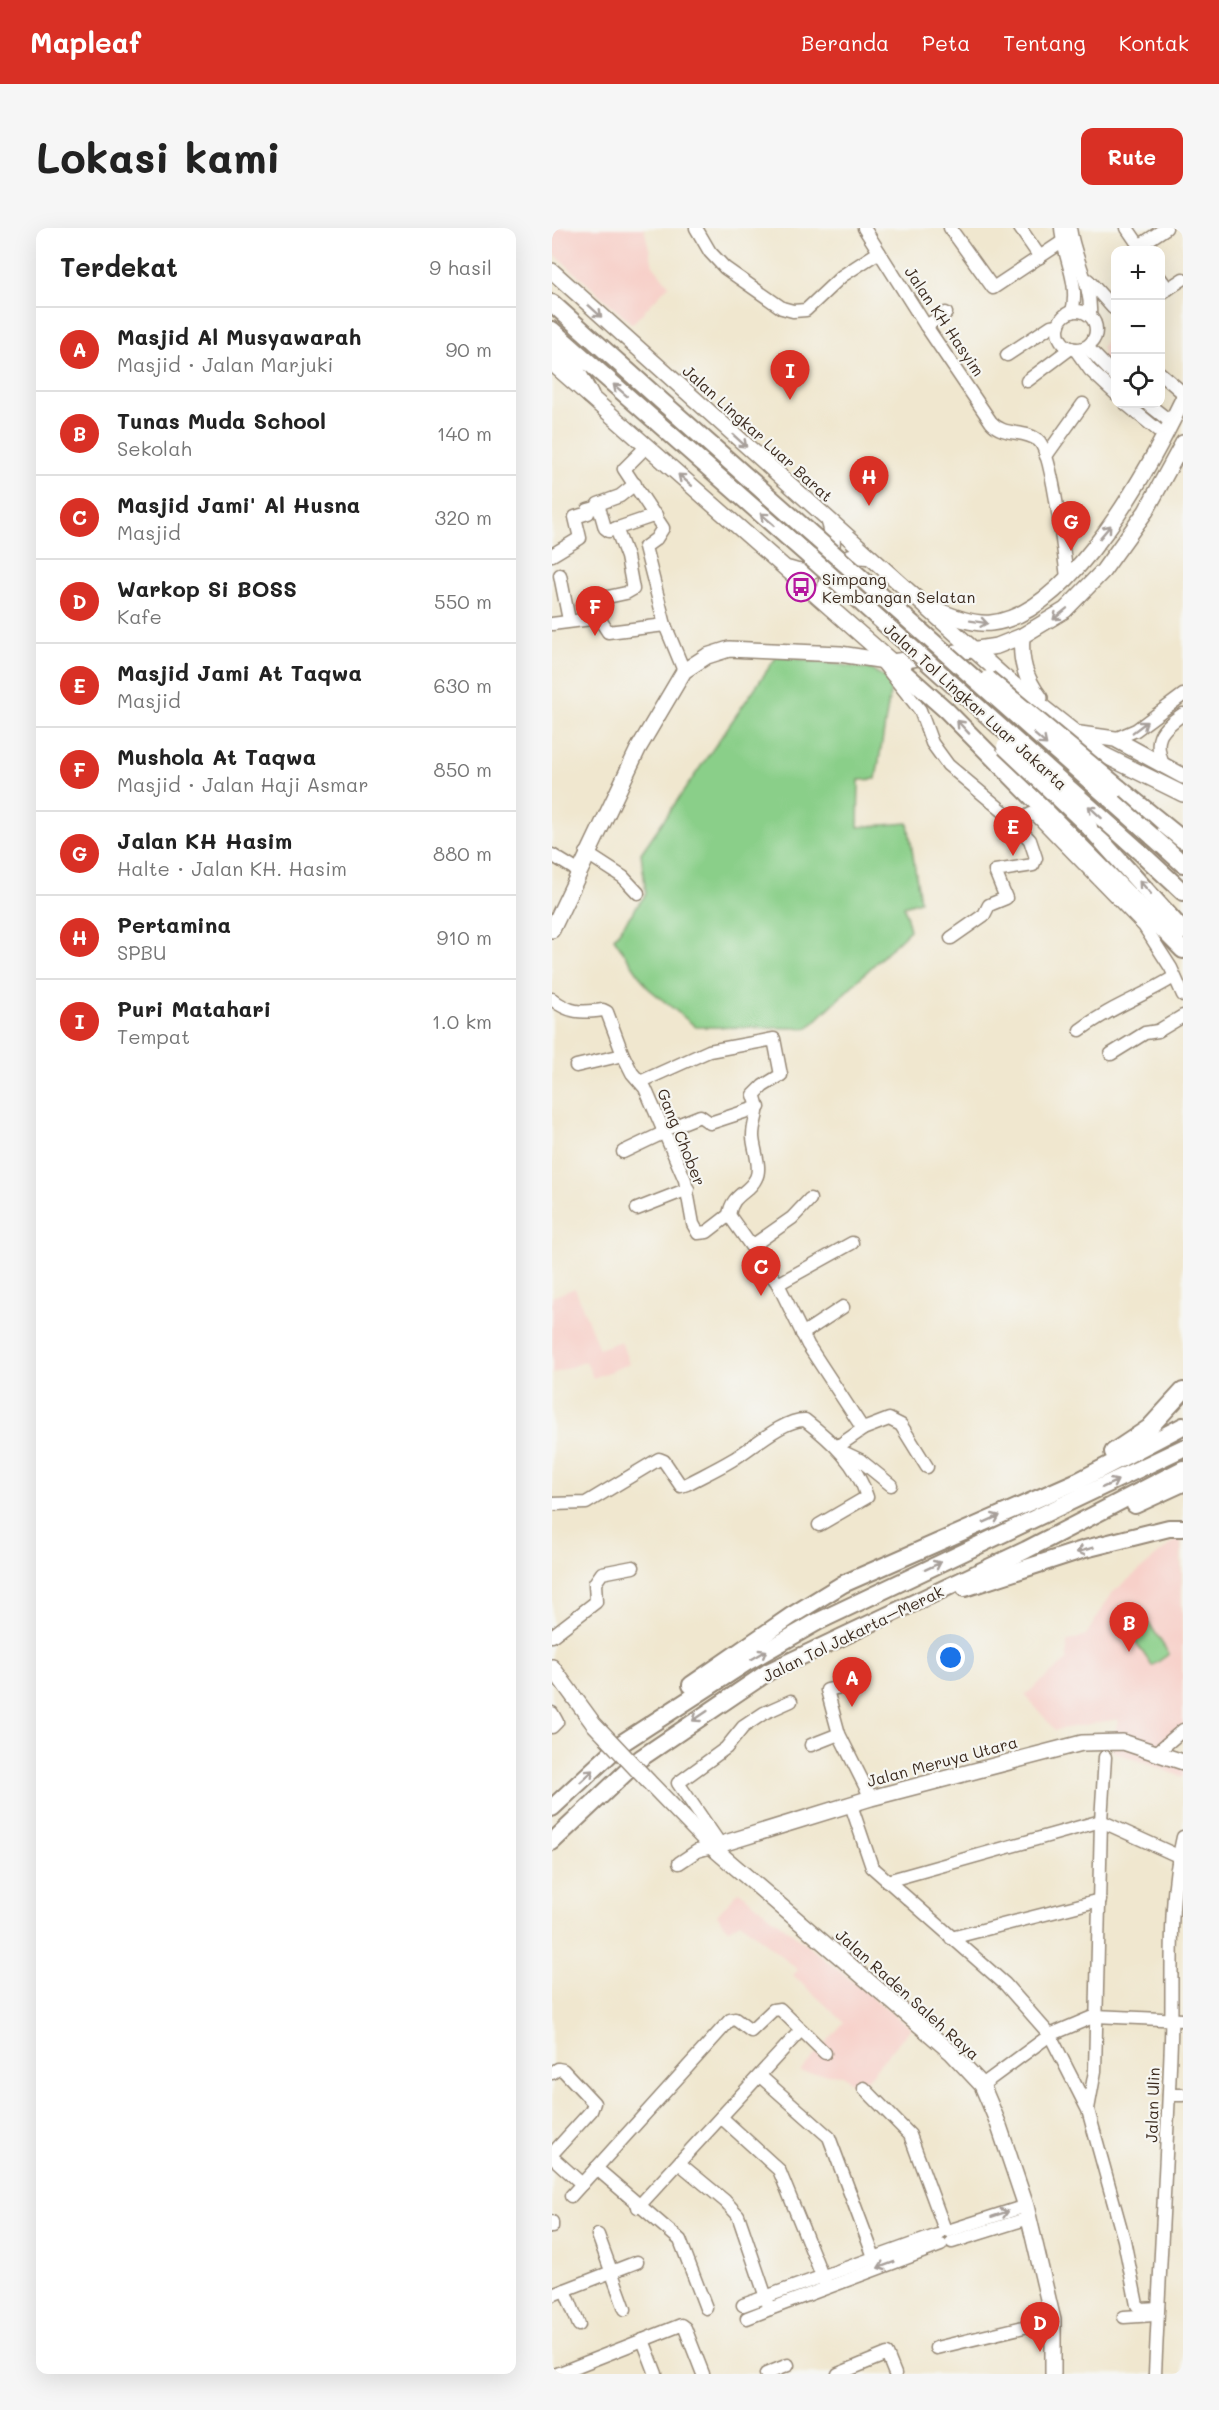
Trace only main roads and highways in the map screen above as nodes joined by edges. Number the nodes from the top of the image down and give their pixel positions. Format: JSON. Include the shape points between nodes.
{"nodes":[{"id":1,"x":552,"y":272,"type":"edge"},
{"id":2,"x":552,"y":303,"type":"edge"},
{"id":3,"x":552,"y":330,"type":"edge"},
{"id":4,"x":552,"y":346,"type":"edge"},
{"id":5,"x":552,"y":363,"type":"edge"},
{"id":6,"x":590,"y":395,"type":"junction"},
{"id":7,"x":1183,"y":399,"type":"edge"},
{"id":8,"x":1183,"y":443,"type":"edge"},
{"id":9,"x":829,"y":521,"type":"junction"},
{"id":10,"x":867,"y":554,"type":"junction"},
{"id":11,"x":789,"y":569,"type":"junction"},
{"id":12,"x":1066,"y":577,"type":"junction"},
{"id":13,"x":1090,"y":585,"type":"junction"},
{"id":14,"x":809,"y":587,"type":"junction"},
{"id":15,"x":865,"y":595,"type":"junction"},
{"id":16,"x":826,"y":601,"type":"junction"},
{"id":17,"x":923,"y":606,"type":"junction"},
{"id":18,"x":861,"y":631,"type":"junction"},
{"id":19,"x":954,"y":634,"type":"junction"},
{"id":20,"x":1023,"y":636,"type":"junction"},
{"id":21,"x":972,"y":650,"type":"junction"},
{"id":22,"x":951,"y":653,"type":"junction"},
{"id":23,"x":840,"y":654,"type":"junction"},
{"id":24,"x":886,"y":662,"type":"junction"},
{"id":25,"x":1049,"y":710,"type":"junction"},
{"id":26,"x":1080,"y":734,"type":"junction"},
{"id":27,"x":1183,"y":776,"type":"edge"},
{"id":28,"x":1183,"y":794,"type":"edge"},
{"id":29,"x":1183,"y":840,"type":"edge"},
{"id":30,"x":1183,"y":864,"type":"edge"},
{"id":31,"x":1183,"y":892,"type":"edge"},
{"id":32,"x":552,"y":929,"type":"edge"},
{"id":33,"x":1183,"y":931,"type":"edge"},
{"id":34,"x":1183,"y":950,"type":"edge"},
{"id":35,"x":1183,"y":1391,"type":"edge"},
{"id":36,"x":1183,"y":1414,"type":"edge"},
{"id":37,"x":1183,"y":1426,"type":"edge"},
{"id":38,"x":1147,"y":1446,"type":"junction"},
{"id":39,"x":1183,"y":1448,"type":"edge"},
{"id":40,"x":1183,"y":1469,"type":"edge"},
{"id":41,"x":1183,"y":1484,"type":"edge"},
{"id":42,"x":1036,"y":1500,"type":"junction"},
{"id":43,"x":1183,"y":1528,"type":"edge"},
{"id":44,"x":1026,"y":1550,"type":"junction"},
{"id":45,"x":910,"y":1605,"type":"junction"},
{"id":46,"x":552,"y":1667,"type":"edge"},
{"id":47,"x":622,"y":1743,"type":"junction"},
{"id":48,"x":1183,"y":1762,"type":"edge"},
{"id":49,"x":552,"y":1809,"type":"edge"},
{"id":50,"x":552,"y":1842,"type":"edge"},
{"id":51,"x":716,"y":1846,"type":"junction"},
{"id":52,"x":1053,"y":2374,"type":"edge"}],
"edges":[{"from":1,"to":9,"type":"main road","name":"Jalan Lingkar Luar Barat","one_way":true},
{"from":2,"to":15,"type":"highway","name":"Jalan Tol Lingkar Luar Jakarta","bridge":true},
{"from":15,"to":3,"type":"highway","name":"Jalan Tol Lingkar Luar Jakarta","one_way":true,"bridge":true},
{"from":4,"to":6,"type":"highway","via":[[576,370]]},
{"from":5,"to":6,"type":"main road"},
{"from":11,"to":6,"type":"main road","one_way":true},
{"from":12,"to":7,"type":"main road","one_way":true,"via":[[1135,490]]},
{"from":8,"to":13,"type":"main road","via":[[1146,511]]},
{"from":9,"to":10,"type":"main road","name":"Jalan Lingkar Luar Barat"},
{"from":9,"to":11,"type":"main road","via":[[834,542],[828,560],[813,570]]},
{"from":10,"to":14,"type":"main road","via":[[849,551],[832,559],[821,574],[819,594]]},
{"from":10,"to":16,"type":"main road","via":[[853,555],[837,564],[826,583]]},
{"from":10,"to":17,"type":"main road","name":"Jalan Lingkar Luar Barat"},
{"from":11,"to":14,"type":"main road"},
{"from":12,"to":13,"type":"main road","via":[[1070,587],[1077,590]]},
{"from":17,"to":12,"type":"main road","one_way":true,"via":[[977,622],[1005,620],[1039,600]]},
{"from":13,"to":20,"type":"main road","one_way":true,"via":[[1052,620]]},
{"from":14,"to":16,"type":"main road"},
{"from":15,"to":29,"type":"highway","bridge":true,"via":[[930,631]]},
{"from":15,"to":30,"type":"highway","name":"Jalan Tol Lingkar Luar Jakarta","one_way":true,"bridge":true},
{"from":31,"to":15,"type":"highway","name":"Jalan Tol Lingkar Luar Jakarta","one_way":true,"bridge":true},
{"from":33,"to":15,"type":"highway","one_way":true,"bridge":true,"via":[[1089,827],[909,658]]},
{"from":16,"to":18,"type":"main road"},
{"from":17,"to":19,"type":"main road","name":"Jalan Lingkar Luar Barat"},
{"from":18,"to":23,"type":"main road","via":[[857,648]]},
{"from":18,"to":24,"type":"main road"},
{"from":19,"to":21,"type":"main road","name":"Jalan Lingkar Luar Barat"},
{"from":19,"to":22,"type":"main road"},
{"from":20,"to":21,"type":"main road"},
{"from":20,"to":25,"type":"main road","via":[[1023,669]]},
{"from":21,"to":22,"type":"main road"},
{"from":21,"to":25,"type":"main road","name":"Jalan Lingkar Luar Barat"},
{"from":22,"to":24,"type":"main road"},
{"from":23,"to":24,"type":"main road"},
{"from":23,"to":32,"type":"main road","via":[[729,649],[707,656],[684,671],[638,749]]},
{"from":34,"to":24,"type":"highway","one_way":true,"via":[[946,710]]},
{"from":25,"to":26,"type":"main road","name":"Jalan Lingkar Luar Barat"},
{"from":26,"to":27,"type":"main road","via":[[1115,739]]},
{"from":26,"to":28,"type":"main road","name":"Jalan Lingkar Luar Barat","via":[[1102,754]]},
{"from":35,"to":42,"type":"highway","via":[[1149,1428]]},
{"from":36,"to":38,"type":"highway"},
{"from":37,"to":38,"type":"highway"},
{"from":38,"to":42,"type":"highway"},
{"from":47,"to":39,"type":"highway","name":"Jalan Tol Jakarta–Merak","one_way":true,"via":[[817,1622]]},
{"from":40,"to":44,"type":"highway","name":"Jalan Tol Jakarta–Merak"},
{"from":41,"to":44,"type":"highway"},
{"from":47,"to":42,"type":"highway","one_way":true,"via":[[676,1696],[834,1590]]},
{"from":43,"to":45,"type":"highway","one_way":true,"via":[[1085,1549]]},
{"from":44,"to":45,"type":"highway","name":"Jalan Tol Jakarta–Merak"},
{"from":45,"to":50,"type":"highway","name":"Jalan Tol Jakarta–Merak","one_way":true,"via":[[808,1651],[729,1696],[641,1758]]},
{"from":46,"to":51,"type":"main road","name":"Jalan Raden Saleh Raya","bridge":true,"via":[[593,1723]]},
{"from":49,"to":47,"type":"highway","name":"Jalan Tol Jakarta–Merak","one_way":true},
{"from":48,"to":51,"type":"main road","name":"Jalan Meruya Utara","via":[[1117,1741],[1082,1743],[871,1798]]},
{"from":51,"to":52,"type":"main road","name":"Jalan Raden Saleh Raya","via":[[952,2054],[982,2085],[1027,2212],[1053,2320]]}]}
